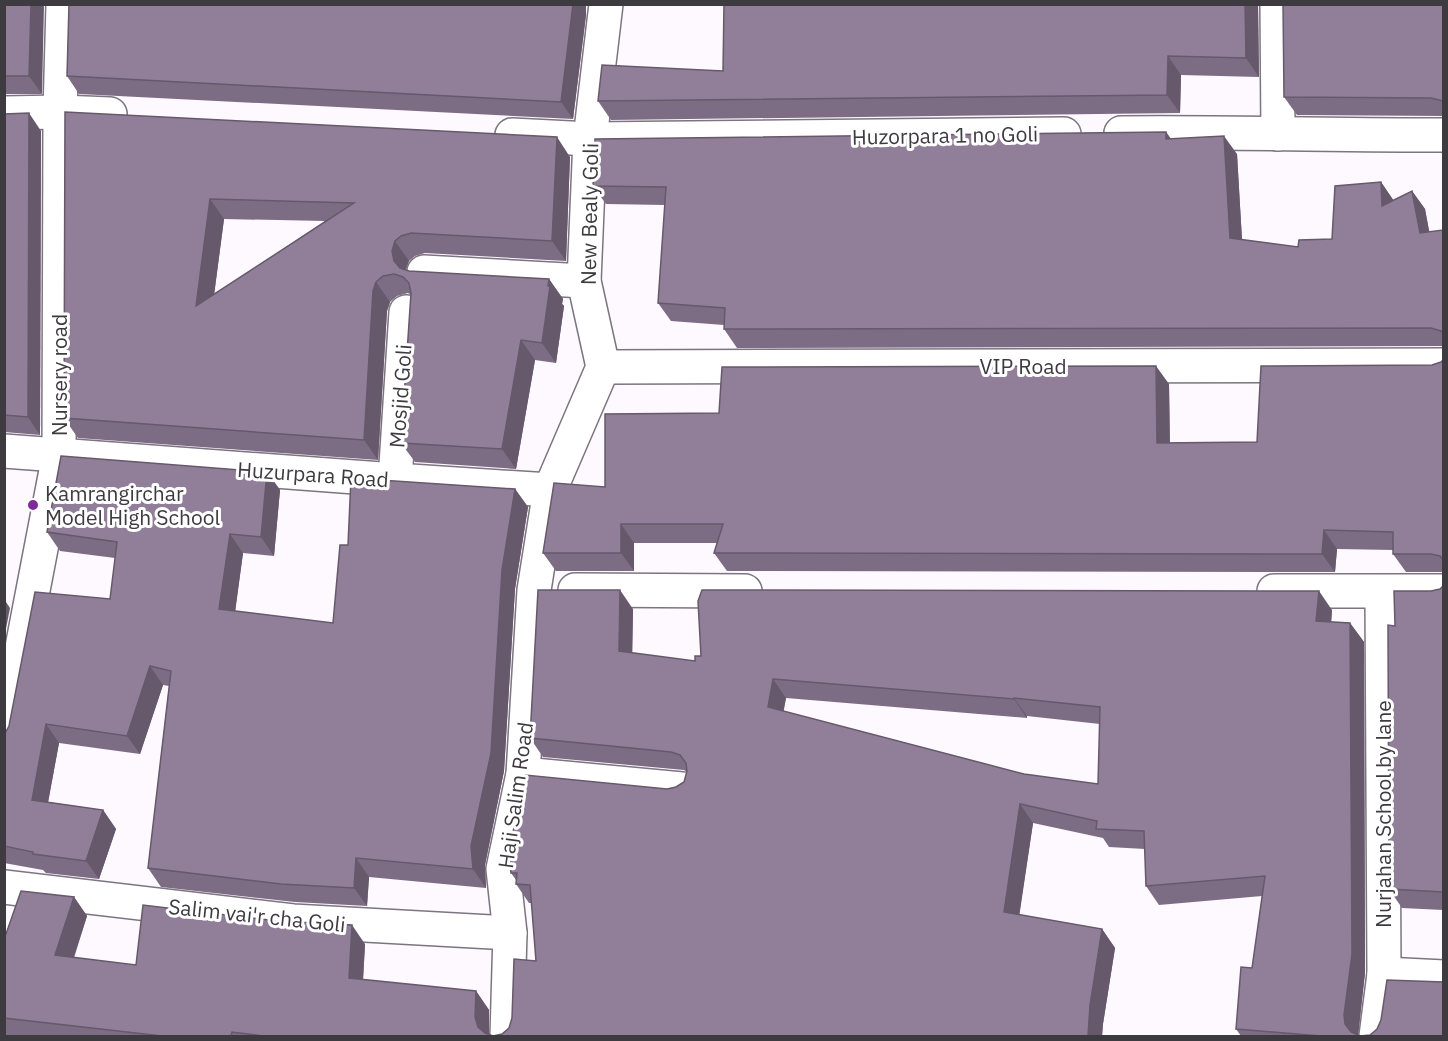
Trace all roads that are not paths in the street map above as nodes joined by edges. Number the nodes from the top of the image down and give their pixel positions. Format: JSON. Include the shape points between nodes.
{"nodes":[{"id":1,"x":63,"y":4,"type":"edge"},
{"id":2,"x":606,"y":4,"type":"edge"},
{"id":3,"x":1277,"y":4,"type":"edge"},
{"id":4,"x":60,"y":112,"type":"junction"},
{"id":5,"x":4,"y":113,"type":"edge"},
{"id":6,"x":142,"y":116,"type":"edge"},
{"id":7,"x":484,"y":134,"type":"edge"},
{"id":8,"x":1278,"y":134,"type":"junction"},
{"id":9,"x":1443,"y":135,"type":"edge"},
{"id":10,"x":590,"y":139,"type":"junction"},
{"id":11,"x":424,"y":272,"type":"edge"},
{"id":12,"x":584,"y":281,"type":"junction"},
{"id":13,"x":406,"y":312,"type":"dead end"},
{"id":14,"x":1443,"y":365,"type":"edge"},
{"id":15,"x":603,"y":366,"type":"junction"},
{"id":16,"x":4,"y":451,"type":"edge"},
{"id":17,"x":59,"y":455,"type":"junction"},
{"id":18,"x":395,"y":480,"type":"junction"},
{"id":19,"x":550,"y":490,"type":"junction"},
{"id":20,"x":534,"y":590,"type":"junction"},
{"id":21,"x":773,"y":591,"type":"edge"},
{"id":22,"x":1251,"y":591,"type":"edge"},
{"id":23,"x":1443,"y":591,"type":"edge"},
{"id":24,"x":1382,"y":592,"type":"junction"},
{"id":25,"x":4,"y":741,"type":"edge"},
{"id":26,"x":523,"y":774,"type":"junction"},
{"id":27,"x":682,"y":789,"type":"edge"},
{"id":28,"x":4,"y":887,"type":"edge"},
{"id":29,"x":510,"y":933,"type":"junction"},
{"id":30,"x":1384,"y":974,"type":"junction"},
{"id":31,"x":1443,"y":977,"type":"edge"},
{"id":32,"x":507,"y":1036,"type":"edge"},
{"id":33,"x":1376,"y":1036,"type":"edge"}],
"edges":[{"from":1,"to":4,"type":"street","name":"Nursery road"},
{"from":2,"to":10,"type":"street","name":"New Bealy Goli"},
{"from":3,"to":8,"type":"street"},
{"from":4,"to":5,"type":"street"},
{"from":4,"to":6,"type":"street"},
{"from":4,"to":17,"type":"street","name":"Nursery road"},
{"from":7,"to":10,"type":"street","name":"Huzorpara 1 no Goli"},
{"from":8,"to":9,"type":"street","name":"Huzorpara 1 no Goli"},
{"from":8,"to":10,"type":"street","name":"Huzorpara 1 no Goli"},
{"from":10,"to":12,"type":"street","name":"New Bealy Goli"},
{"from":11,"to":12,"type":"street"},
{"from":12,"to":15,"type":"street","name":"New Bealy Goli"},
{"from":13,"to":18,"type":"street","name":"Mosjid Goli"},
{"from":14,"to":15,"type":"street","name":"VIP Road"},
{"from":15,"to":19,"type":"street"},
{"from":16,"to":17,"type":"street","name":"Huzurpara Road"},
{"from":17,"to":18,"type":"street","name":"Huzurpara Road"},
{"from":17,"to":25,"type":"street","name":"Nursery road"},
{"from":18,"to":19,"type":"street","name":"Huzurpara Road"},
{"from":19,"to":20,"type":"street"},
{"from":20,"to":21,"type":"street"},
{"from":20,"to":26,"type":"street","name":"Haji Salim Road"},
{"from":22,"to":24,"type":"street"},
{"from":23,"to":24,"type":"street"},
{"from":24,"to":30,"type":"street","name":"Nurjahan School by lane"},
{"from":26,"to":27,"type":"street"},
{"from":26,"to":29,"type":"street","name":"Haji Salim Road","via":[[503,870]]},
{"from":28,"to":29,"type":"street","name":"Salim vai'r cha Goli","via":[[293,921]]},
{"from":29,"to":32,"type":"street","name":"Haji Salim Road"},
{"from":30,"to":31,"type":"street"},
{"from":30,"to":33,"type":"street","name":"Nurjahan School by lane"}]}
